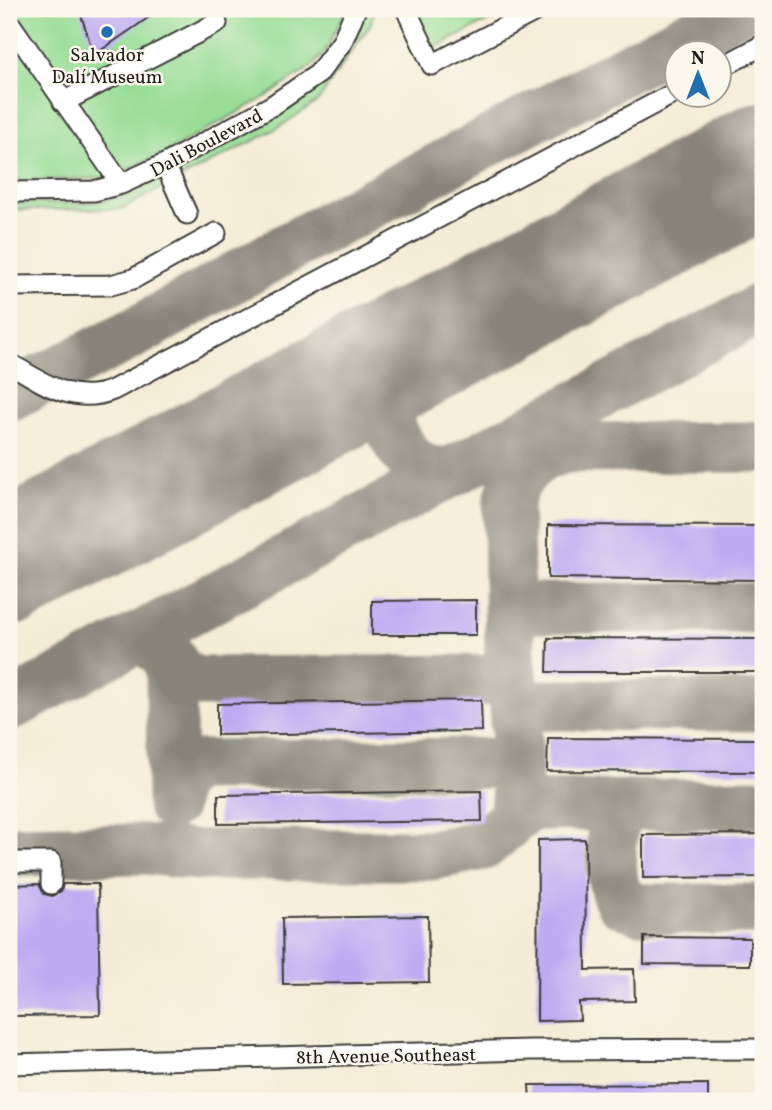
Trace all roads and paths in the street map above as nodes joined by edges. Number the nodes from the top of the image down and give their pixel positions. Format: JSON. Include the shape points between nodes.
{"nodes":[{"id":1,"x":356,"y":9,"type":"edge"},
{"id":2,"x":406,"y":9,"type":"edge"},
{"id":3,"x":539,"y":9,"type":"edge"},
{"id":4,"x":9,"y":22,"type":"edge"},
{"id":5,"x":217,"y":23,"type":"dead end"},
{"id":6,"x":763,"y":45,"type":"edge"},
{"id":7,"x":734,"y":60,"type":"edge"},
{"id":8,"x":664,"y":98,"type":"edge"},
{"id":9,"x":63,"y":102,"type":"junction"},
{"id":10,"x":165,"y":164,"type":"junction"},
{"id":11,"x":121,"y":184,"type":"junction"},
{"id":12,"x":9,"y":192,"type":"edge"},
{"id":13,"x":187,"y":214,"type":"dead end"},
{"id":14,"x":216,"y":233,"type":"dead end"},
{"id":15,"x":9,"y":286,"type":"edge"},
{"id":16,"x":9,"y":363,"type":"edge"},
{"id":17,"x":9,"y":862,"type":"edge"},
{"id":18,"x":51,"y":884,"type":"dead end"},
{"id":19,"x":763,"y":1049,"type":"edge"},
{"id":20,"x":9,"y":1064,"type":"edge"}],
"edges":[{"from":1,"to":10,"type":"street","name":"Dali Boulevard","via":[[337,50],[318,74],[273,105]]},
{"from":2,"to":3,"type":"street","via":[[432,65]]},
{"from":4,"to":9,"type":"street"},
{"from":5,"to":9,"type":"street"},
{"from":6,"to":7,"type":"street"},
{"from":8,"to":16,"type":"street","via":[[113,390],[98,396],[61,393]]},
{"from":9,"to":11,"type":"street"},
{"from":10,"to":11,"type":"street","name":"Dali Boulevard"},
{"from":10,"to":13,"type":"street"},
{"from":11,"to":12,"type":"street","name":"Dali Boulevard","via":[[94,191]]},
{"from":14,"to":15,"type":"street","via":[[133,279],[111,285]]},
{"from":17,"to":18,"type":"street","via":[[51,862]]},
{"from":19,"to":20,"type":"street","name":"8th Avenue Southeast","via":[[531,1050]]}]}
